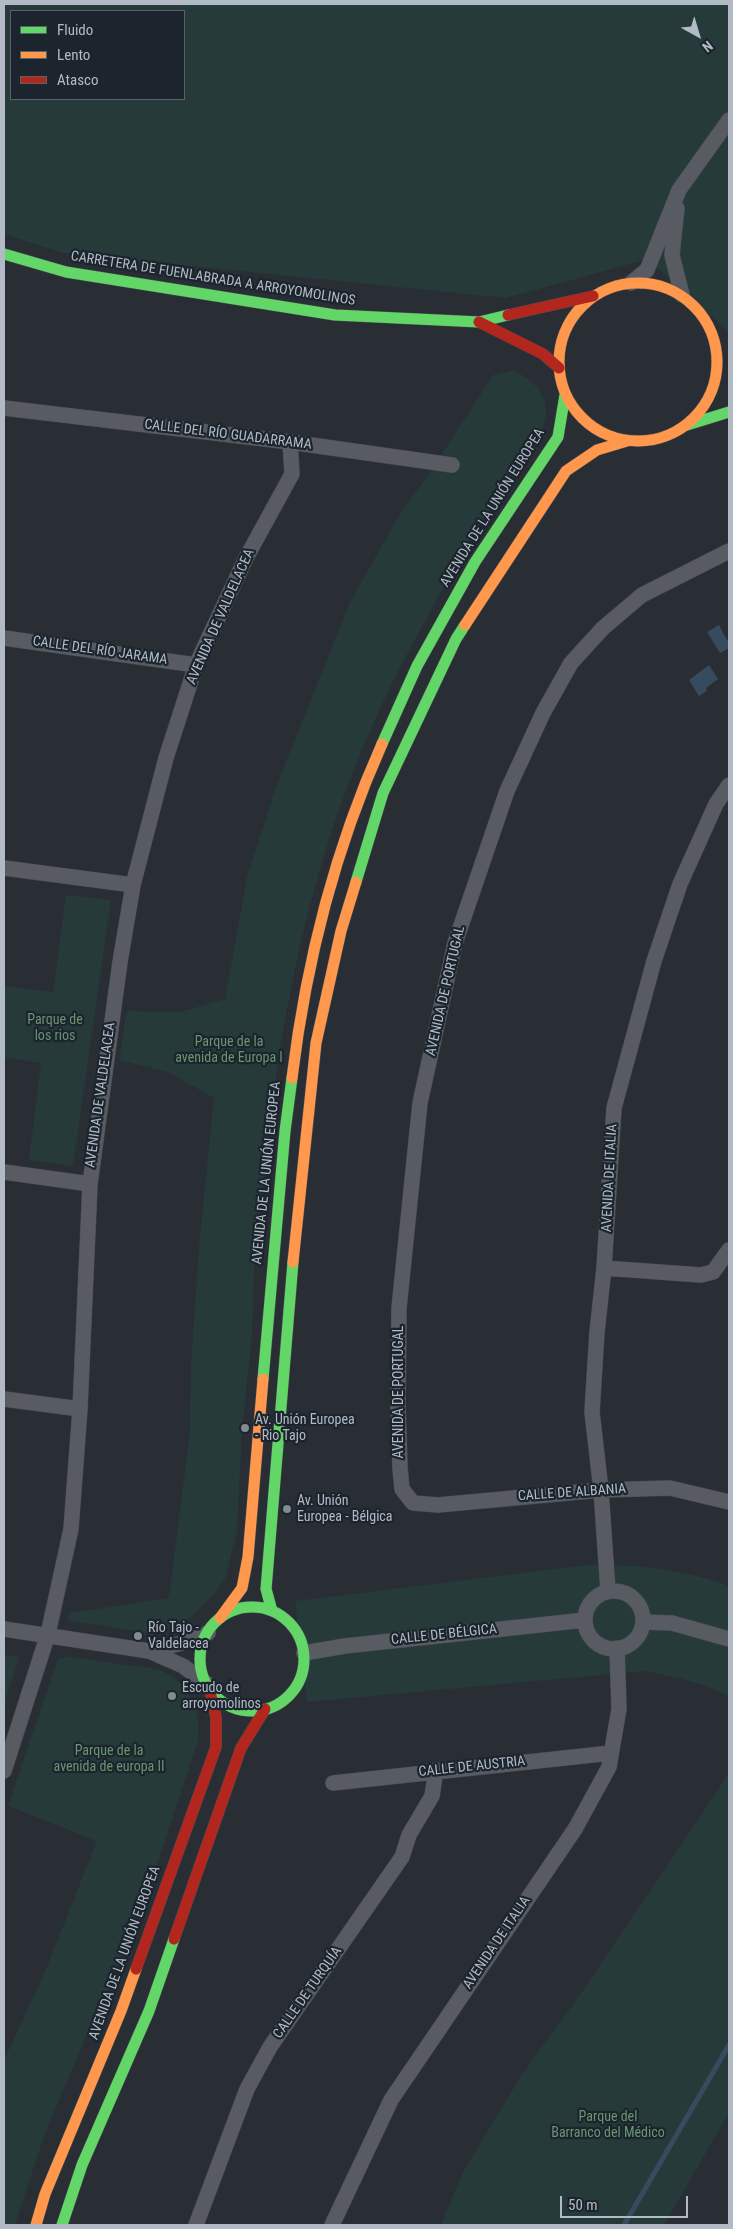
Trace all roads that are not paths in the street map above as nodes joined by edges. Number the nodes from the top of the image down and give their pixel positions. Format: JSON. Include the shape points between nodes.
{"nodes":[{"id":1,"x":729,"y":120,"type":"edge"},
{"id":2,"x":679,"y":190,"type":"junction"},
{"id":3,"x":4,"y":254,"type":"edge"},
{"id":4,"x":631,"y":283,"type":"junction"},
{"id":5,"x":682,"y":295,"type":"junction"},
{"id":6,"x":593,"y":296,"type":"junction"},
{"id":7,"x":479,"y":322,"type":"junction"},
{"id":8,"x":711,"y":330,"type":"junction"},
{"id":9,"x":729,"y":351,"type":"edge"},
{"id":10,"x":559,"y":368,"type":"junction"},
{"id":11,"x":565,"y":395,"type":"junction"},
{"id":12,"x":4,"y":408,"type":"edge"},
{"id":13,"x":729,"y":412,"type":"edge"},
{"id":14,"x":687,"y":425,"type":"junction"},
{"id":15,"x":627,"y":441,"type":"junction"},
{"id":16,"x":290,"y":442,"type":"junction"},
{"id":17,"x":452,"y":465,"type":"dead end"},
{"id":18,"x":729,"y":551,"type":"edge"},
{"id":19,"x":4,"y":638,"type":"edge"},
{"id":20,"x":196,"y":665,"type":"junction"},
{"id":21,"x":729,"y":785,"type":"edge"},
{"id":22,"x":4,"y":868,"type":"edge"},
{"id":23,"x":133,"y":885,"type":"junction"},
{"id":24,"x":4,"y":1172,"type":"edge"},
{"id":25,"x":90,"y":1184,"type":"junction"},
{"id":26,"x":729,"y":1250,"type":"edge"},
{"id":27,"x":604,"y":1268,"type":"junction"},
{"id":28,"x":4,"y":1399,"type":"edge"},
{"id":29,"x":80,"y":1410,"type":"junction"},
{"id":30,"x":601,"y":1490,"type":"junction"},
{"id":31,"x":729,"y":1502,"type":"edge"},
{"id":32,"x":413,"y":1503,"type":"joint"},
{"id":33,"x":608,"y":1591,"type":"junction"},
{"id":34,"x":272,"y":1611,"type":"junction"},
{"id":35,"x":220,"y":1618,"type":"junction"},
{"id":36,"x":585,"y":1620,"type":"junction"},
{"id":37,"x":643,"y":1622,"type":"junction"},
{"id":38,"x":4,"y":1629,"type":"edge"},
{"id":39,"x":208,"y":1633,"type":"junction"},
{"id":40,"x":48,"y":1634,"type":"junction"},
{"id":41,"x":729,"y":1639,"type":"edge"},
{"id":42,"x":617,"y":1648,"type":"junction"},
{"id":43,"x":148,"y":1651,"type":"junction"},
{"id":44,"x":304,"y":1653,"type":"junction"},
{"id":45,"x":208,"y":1685,"type":"junction"},
{"id":46,"x":265,"y":1709,"type":"junction"},
{"id":47,"x":611,"y":1753,"type":"junction"},
{"id":48,"x":436,"y":1770,"type":"junction"},
{"id":49,"x":4,"y":1771,"type":"edge"},
{"id":50,"x":333,"y":1783,"type":"dead end"},
{"id":51,"x":36,"y":2225,"type":"edge"},
{"id":52,"x":62,"y":2225,"type":"edge"},
{"id":53,"x":196,"y":2225,"type":"edge"},
{"id":54,"x":332,"y":2225,"type":"edge"}],
"edges":[{"from":1,"to":2,"type":"street"},
{"from":2,"to":4,"type":"street","via":[[646,270]]},
{"from":2,"to":5,"type":"street","via":[[672,255]]},
{"from":3,"to":7,"type":"main road","name":"CARRETERA DE FUENLABRADA A ARROYOMOLINOS","via":[[66,272],[334,315]]},
{"from":4,"to":5,"type":"main road","via":[[658,285]]},
{"from":4,"to":6,"type":"main road","via":[[611,287]]},
{"from":5,"to":8,"type":"main road","via":[[699,310]]},
{"from":6,"to":7,"type":"main road","name":"CARRETERA DE FUENLABRADA A ARROYOMOLINOS"},
{"from":6,"to":10,"type":"main road","via":[[573,316],[561,340]]},
{"from":7,"to":10,"type":"main road","name":"CARRETERA DE FUENLABRADA A ARROYOMOLINOS","via":[[543,354]]},
{"from":8,"to":9,"type":"main road"},
{"from":8,"to":14,"type":"main road","via":[[718,355],[715,381],[705,406]]},
{"from":10,"to":11,"type":"main road"},
{"from":11,"to":15,"type":"main road","via":[[580,417],[602,433]]},
{"from":11,"to":35,"type":"main road","name":"AVENIDA DE LA UNIÓN EUROPEA","via":[[558,437],[475,562],[417,666],[364,784],[325,901],[298,1026],[285,1131],[248,1557],[242,1588]]},
{"from":12,"to":16,"type":"street","name":"CALLE DEL RÍO GUADARRAMA"},
{"from":13,"to":14,"type":"main road"},
{"from":14,"to":15,"type":"main road","via":[[648,441]]},
{"from":15,"to":34,"type":"main road","via":[[597,450],[566,471],[456,639],[383,793],[341,931],[316,1043],[289,1303],[266,1589]]},
{"from":16,"to":17,"type":"street","name":"CALLE DEL RÍO GUADARRAMA"},
{"from":16,"to":20,"type":"street","name":"AVENIDA DE VALDELACEA","via":[[292,474],[246,558]]},
{"from":18,"to":32,"type":"street","name":"AVENIDA DE PORTUGAL","via":[[642,595],[603,628],[571,663],[543,713],[507,791],[455,943],[420,1103],[399,1308],[400,1468],[402,1489]]},
{"from":19,"to":20,"type":"street","name":"CALLE DEL RÍO JARAMA"},
{"from":20,"to":23,"type":"street","name":"AVENIDA DE VALDELACEA","via":[[166,758]]},
{"from":21,"to":27,"type":"street","name":"AVENIDA DE ITALIA","via":[[716,804],[680,884],[654,960],[614,1108]]},
{"from":22,"to":23,"type":"street"},
{"from":23,"to":25,"type":"street","name":"AVENIDA DE VALDELACEA"},
{"from":24,"to":25,"type":"street"},
{"from":25,"to":29,"type":"street","name":"AVENIDA DE VALDELACEA"},
{"from":26,"to":27,"type":"street","via":[[713,1272],[701,1274]]},
{"from":27,"to":30,"type":"street","name":"AVENIDA DE ITALIA","via":[[596,1332],[592,1412]]},
{"from":28,"to":29,"type":"street"},
{"from":29,"to":40,"type":"street","name":"AVENIDA DE VALDELACEA","via":[[71,1529]]},
{"from":30,"to":31,"type":"street","name":"CALLE DE ALBANIA","via":[[670,1488]]},
{"from":30,"to":32,"type":"street","name":"CALLE DE ALBANIA","via":[[438,1505]]},
{"from":30,"to":33,"type":"street","name":"AVENIDA DE ITALIA"},
{"from":33,"to":36,"type":"street","via":[[593,1600]]},
{"from":33,"to":37,"type":"street","via":[[620,1591],[633,1598],[641,1610]]},
{"from":34,"to":35,"type":"main road","via":[[245,1607]]},
{"from":34,"to":44,"type":"main road","via":[[294,1627]]},
{"from":35,"to":39,"type":"main road"},
{"from":36,"to":42,"type":"street","via":[[587,1631],[597,1643],[606,1648]]},
{"from":36,"to":44,"type":"street","name":"CALLE DE BÉLGICA"},
{"from":37,"to":41,"type":"street","via":[[672,1623]]},
{"from":37,"to":42,"type":"street","via":[[639,1634],[630,1643]]},
{"from":38,"to":40,"type":"street"},
{"from":39,"to":43,"type":"street"},
{"from":39,"to":45,"type":"main road","via":[[201,1649],[201,1667]]},
{"from":40,"to":43,"type":"street"},
{"from":40,"to":49,"type":"street","name":"AVENIDA DE VALDELACEA"},
{"from":42,"to":47,"type":"street","name":"AVENIDA DE ITALIA","via":[[619,1709]]},
{"from":43,"to":45,"type":"street","via":[[183,1666]]},
{"from":44,"to":46,"type":"main road","via":[[301,1675],[290,1694]]},
{"from":45,"to":46,"type":"main road","via":[[219,1699],[233,1707],[249,1711]]},
{"from":45,"to":51,"type":"main road","name":"AVENIDA DE LA UNIÓN EUROPEA","via":[[218,1725],[216,1747],[121,2011],[45,2194]]},
{"from":46,"to":52,"type":"main road","via":[[240,1748],[149,2011],[82,2165]]},
{"from":47,"to":48,"type":"street","name":"CALLE DE AUSTRIA"},
{"from":47,"to":54,"type":"street","name":"AVENIDA DE ITALIA","via":[[609,1767],[575,1829],[391,2100]]},
{"from":48,"to":50,"type":"street","name":"CALLE DE AUSTRIA"},
{"from":48,"to":53,"type":"street","name":"CALLE DE TURQUÍA","via":[[432,1796],[410,1835],[402,1857],[270,2048],[247,2089]]}]}
